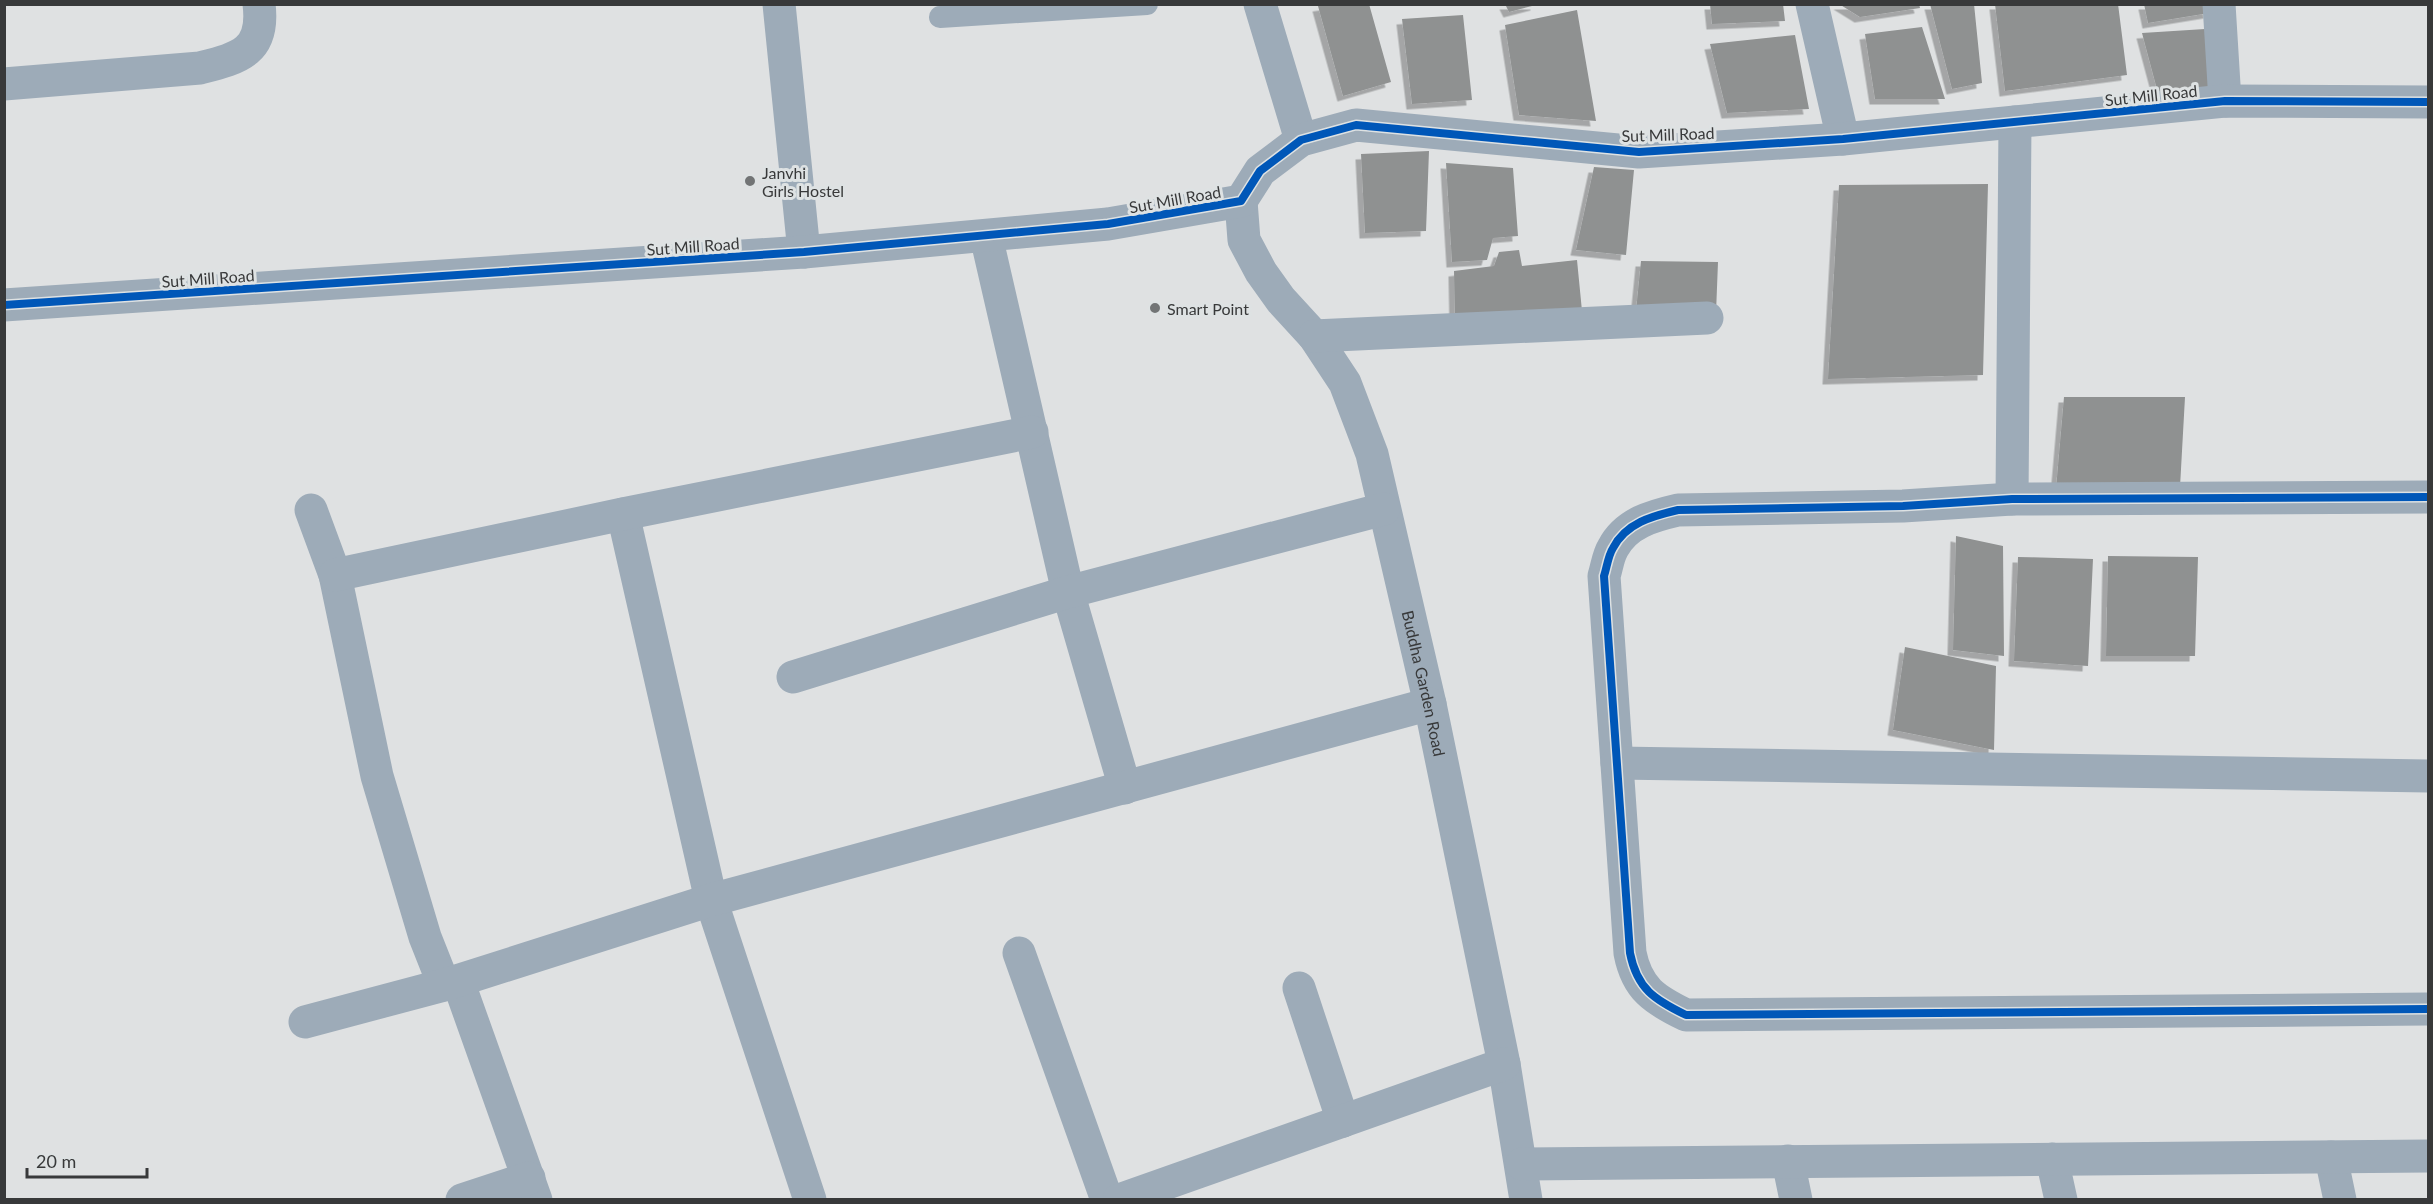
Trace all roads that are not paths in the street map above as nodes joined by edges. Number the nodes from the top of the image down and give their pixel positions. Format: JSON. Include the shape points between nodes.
{"nodes":[{"id":1,"x":259,"y":4,"type":"edge"},
{"id":2,"x":779,"y":4,"type":"edge"},
{"id":3,"x":1147,"y":4,"type":"edge"},
{"id":4,"x":1260,"y":4,"type":"edge"},
{"id":5,"x":1812,"y":4,"type":"edge"},
{"id":6,"x":2219,"y":4,"type":"edge"},
{"id":7,"x":940,"y":17,"type":"dead end"},
{"id":8,"x":4,"y":84,"type":"edge"},
{"id":9,"x":2225,"y":101,"type":"junction"},
{"id":10,"x":2428,"y":102,"type":"edge"},
{"id":11,"x":2015,"y":122,"type":"junction"},
{"id":12,"x":1843,"y":139,"type":"junction"},
{"id":13,"x":1301,"y":140,"type":"junction"},
{"id":14,"x":1241,"y":201,"type":"junction"},
{"id":15,"x":986,"y":236,"type":"junction"},
{"id":16,"x":804,"y":252,"type":"junction"},
{"id":17,"x":4,"y":305,"type":"edge"},
{"id":18,"x":1707,"y":318,"type":"dead end"},
{"id":19,"x":1314,"y":336,"type":"junction"},
{"id":20,"x":1032,"y":432,"type":"junction"},
{"id":21,"x":2428,"y":497,"type":"edge"},
{"id":22,"x":2012,"y":499,"type":"junction"},
{"id":23,"x":1384,"y":508,"type":"junction"},
{"id":24,"x":311,"y":510,"type":"dead end"},
{"id":25,"x":623,"y":514,"type":"junction"},
{"id":26,"x":335,"y":575,"type":"junction"},
{"id":27,"x":1068,"y":592,"type":"junction"},
{"id":28,"x":793,"y":677,"type":"dead end"},
{"id":29,"x":1430,"y":704,"type":"junction"},
{"id":30,"x":1617,"y":763,"type":"junction"},
{"id":31,"x":2428,"y":776,"type":"edge"},
{"id":32,"x":1125,"y":788,"type":"junction"},
{"id":33,"x":711,"y":900,"type":"junction"},
{"id":34,"x":1019,"y":953,"type":"dead end"},
{"id":35,"x":451,"y":983,"type":"junction"},
{"id":36,"x":1299,"y":988,"type":"dead end"},
{"id":37,"x":2428,"y":1009,"type":"edge"},
{"id":38,"x":305,"y":1022,"type":"dead end"},
{"id":39,"x":1504,"y":1064,"type":"junction"},
{"id":40,"x":1342,"y":1121,"type":"junction"},
{"id":41,"x":2428,"y":1156,"type":"edge"},
{"id":42,"x":2331,"y":1157,"type":"junction"},
{"id":43,"x":2052,"y":1159,"type":"junction"},
{"id":44,"x":1788,"y":1161,"type":"junction"},
{"id":45,"x":1522,"y":1164,"type":"junction"},
{"id":46,"x":533,"y":1189,"type":"edge"},
{"id":47,"x":462,"y":1200,"type":"edge"},
{"id":48,"x":810,"y":1200,"type":"edge"},
{"id":49,"x":1107,"y":1200,"type":"edge"},
{"id":50,"x":1119,"y":1200,"type":"edge"},
{"id":51,"x":1526,"y":1200,"type":"edge"},
{"id":52,"x":1796,"y":1200,"type":"edge"},
{"id":53,"x":2061,"y":1200,"type":"edge"},
{"id":54,"x":2340,"y":1200,"type":"edge"}],
"edges":[{"from":1,"to":8,"type":"street","via":[[258,38],[248,51],[228,60],[200,68]]},
{"from":2,"to":16,"type":"street"},
{"from":3,"to":7,"type":"lane"},
{"from":4,"to":13,"type":"street"},
{"from":5,"to":12,"type":"street"},
{"from":6,"to":9,"type":"street"},
{"from":9,"to":10,"type":"street","name":"Sut Mill Road"},
{"from":9,"to":11,"type":"street","name":"Sut Mill Road"},
{"from":11,"to":12,"type":"street","name":"Sut Mill Road"},
{"from":11,"to":22,"type":"street"},
{"from":12,"to":13,"type":"street","name":"Sut Mill Road","via":[[1639,152],[1356,125]]},
{"from":13,"to":14,"type":"street","name":"Sut Mill Road","via":[[1260,171]]},
{"from":14,"to":15,"type":"street","name":"Sut Mill Road","via":[[1108,224]]},
{"from":14,"to":19,"type":"street","name":"Buddha Garden Road","via":[[1244,240],[1261,272]]},
{"from":15,"to":16,"type":"street","name":"Sut Mill Road"},
{"from":15,"to":20,"type":"street"},
{"from":16,"to":17,"type":"street","name":"Sut Mill Road"},
{"from":18,"to":19,"type":"street"},
{"from":19,"to":23,"type":"street","name":"Buddha Garden Road","via":[[1345,383],[1372,454]]},
{"from":20,"to":25,"type":"street"},
{"from":20,"to":27,"type":"street"},
{"from":21,"to":22,"type":"street"},
{"from":22,"to":30,"type":"street","via":[[1903,506],[1677,510],[1647,518],[1627,530],[1613,548],[1604,576]]},
{"from":23,"to":27,"type":"street"},
{"from":23,"to":29,"type":"street","name":"Buddha Garden Road"},
{"from":24,"to":26,"type":"street"},
{"from":25,"to":26,"type":"street"},
{"from":25,"to":33,"type":"street"},
{"from":26,"to":35,"type":"street","via":[[377,776],[425,937]]},
{"from":27,"to":28,"type":"street"},
{"from":27,"to":32,"type":"street"},
{"from":29,"to":32,"type":"street"},
{"from":29,"to":39,"type":"street","name":"Buddha Garden Road"},
{"from":30,"to":31,"type":"street"},
{"from":30,"to":37,"type":"street","via":[[1633,971],[1660,1003],[1686,1015]]},
{"from":32,"to":33,"type":"street"},
{"from":33,"to":35,"type":"street"},
{"from":33,"to":48,"type":"street"},
{"from":34,"to":49,"type":"street"},
{"from":35,"to":38,"type":"street"},
{"from":35,"to":46,"type":"street"},
{"from":36,"to":40,"type":"street"},
{"from":39,"to":40,"type":"street"},
{"from":39,"to":45,"type":"street","name":"Buddha Garden Road"},
{"from":40,"to":50,"type":"street"},
{"from":41,"to":42,"type":"street"},
{"from":42,"to":43,"type":"street"},
{"from":42,"to":54,"type":"street"},
{"from":43,"to":44,"type":"street"},
{"from":43,"to":53,"type":"street"},
{"from":44,"to":45,"type":"street"},
{"from":44,"to":52,"type":"street"},
{"from":45,"to":51,"type":"street","name":"Buddha Garden Road"},
{"from":46,"to":47,"type":"street"}]}
